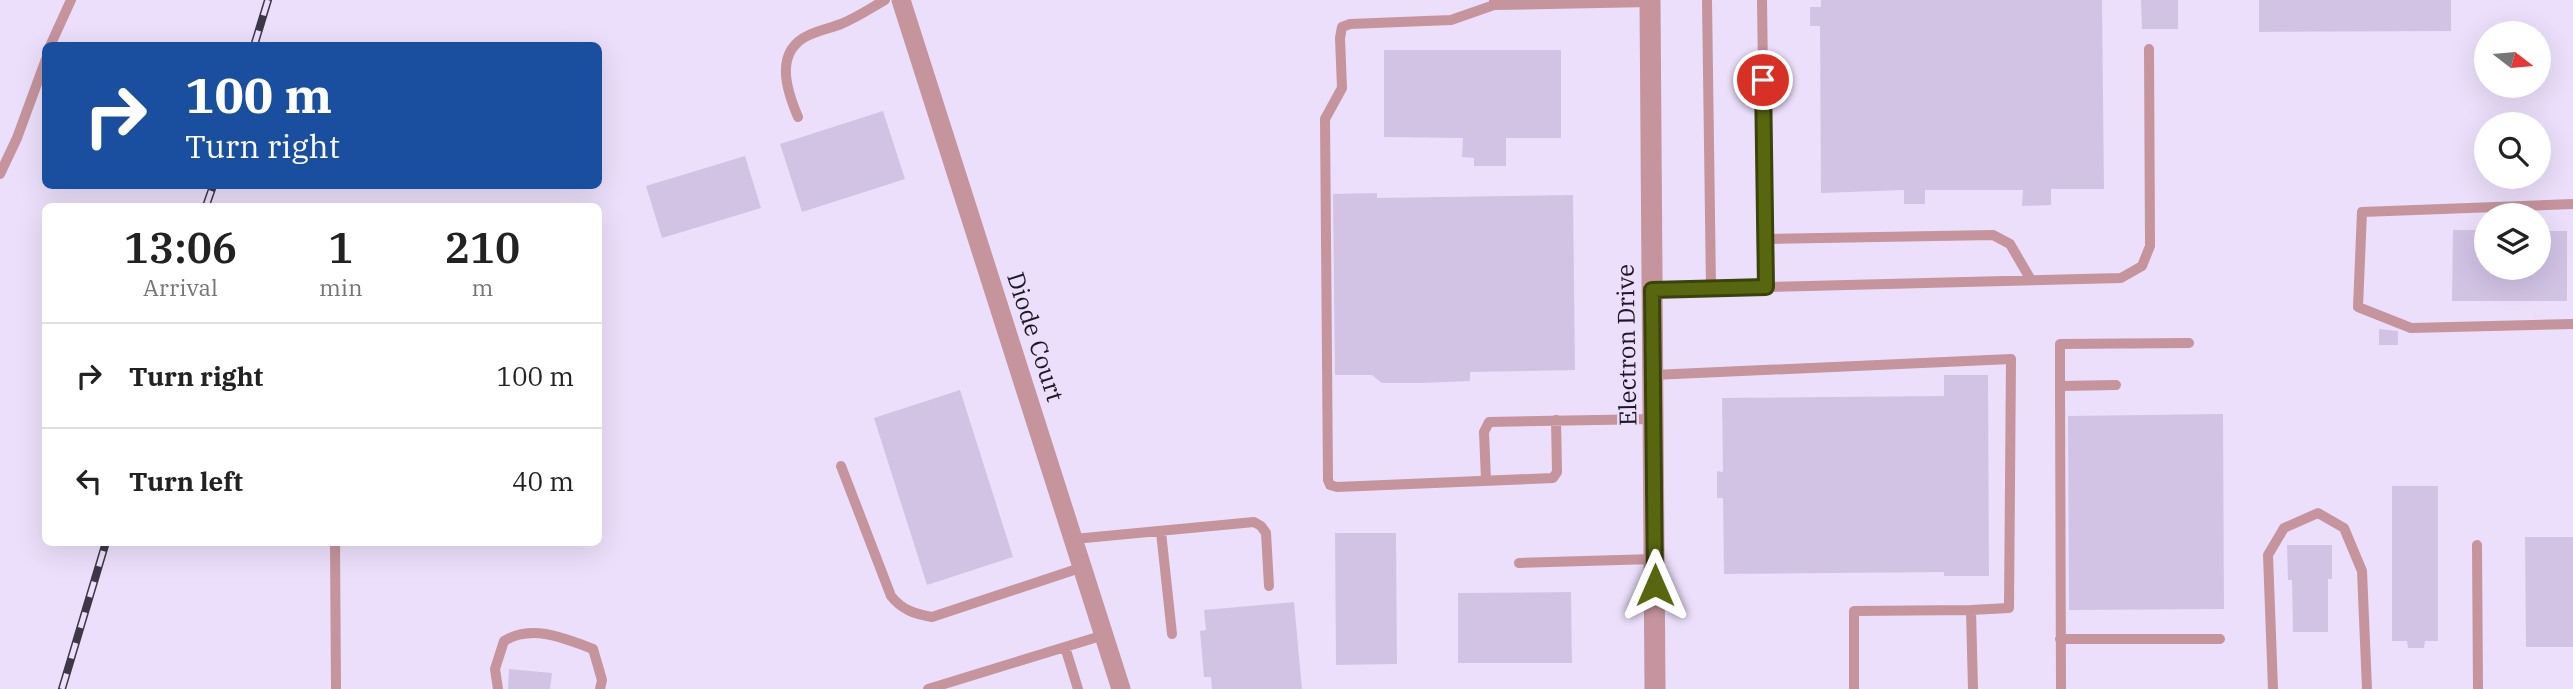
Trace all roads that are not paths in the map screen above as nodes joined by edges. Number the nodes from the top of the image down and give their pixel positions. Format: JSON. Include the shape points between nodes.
{"nodes":[{"id":1,"x":71,"y":0,"type":"edge"},
{"id":2,"x":885,"y":0,"type":"edge"},
{"id":3,"x":901,"y":0,"type":"edge"},
{"id":4,"x":1707,"y":0,"type":"edge"},
{"id":5,"x":1762,"y":0,"type":"edge"},
{"id":6,"x":1650,"y":1,"type":"edge"},
{"id":7,"x":1494,"y":3,"type":"edge"},
{"id":8,"x":52,"y":42,"type":"edge"},
{"id":9,"x":2149,"y":50,"type":"dead end"},
{"id":10,"x":42,"y":70,"type":"edge"},
{"id":11,"x":798,"y":117,"type":"dead end"},
{"id":12,"x":0,"y":174,"type":"edge"},
{"id":13,"x":2573,"y":204,"type":"edge"},
{"id":14,"x":1766,"y":239,"type":"junction"},
{"id":15,"x":2031,"y":280,"type":"junction"},
{"id":16,"x":1766,"y":287,"type":"junction"},
{"id":17,"x":1711,"y":288,"type":"junction"},
{"id":18,"x":1652,"y":290,"type":"junction"},
{"id":19,"x":2573,"y":324,"type":"edge"},
{"id":20,"x":2189,"y":343,"type":"dead end"},
{"id":21,"x":1653,"y":374,"type":"junction"},
{"id":22,"x":2116,"y":385,"type":"dead end"},
{"id":23,"x":2060,"y":386,"type":"junction"},
{"id":24,"x":1654,"y":419,"type":"junction"},
{"id":25,"x":1556,"y":420,"type":"junction"},
{"id":26,"x":841,"y":466,"type":"dead end"},
{"id":27,"x":1486,"y":480,"type":"junction"},
{"id":28,"x":1161,"y":532,"type":"junction"},
{"id":29,"x":1074,"y":539,"type":"junction"},
{"id":30,"x":2477,"y":545,"type":"dead end"},
{"id":31,"x":335,"y":546,"type":"edge"},
{"id":32,"x":1654,"y":559,"type":"junction"},
{"id":33,"x":1519,"y":563,"type":"dead end"},
{"id":34,"x":1083,"y":567,"type":"junction"},
{"id":35,"x":1269,"y":586,"type":"dead end"},
{"id":36,"x":1970,"y":610,"type":"junction"},
{"id":37,"x":1172,"y":634,"type":"dead end"},
{"id":38,"x":1104,"y":635,"type":"junction"},
{"id":39,"x":2060,"y":639,"type":"junction"},
{"id":40,"x":2220,"y":639,"type":"dead end"},
{"id":41,"x":1065,"y":647,"type":"junction"},
{"id":42,"x":337,"y":689,"type":"edge"},
{"id":43,"x":498,"y":689,"type":"edge"},
{"id":44,"x":600,"y":689,"type":"edge"},
{"id":45,"x":928,"y":689,"type":"edge"},
{"id":46,"x":1078,"y":689,"type":"edge"},
{"id":47,"x":1121,"y":689,"type":"edge"},
{"id":48,"x":1655,"y":689,"type":"edge"},
{"id":49,"x":1854,"y":689,"type":"edge"},
{"id":50,"x":1973,"y":689,"type":"edge"},
{"id":51,"x":2061,"y":689,"type":"edge"},
{"id":52,"x":2273,"y":689,"type":"edge"},
{"id":53,"x":2367,"y":689,"type":"edge"},
{"id":54,"x":2478,"y":689,"type":"edge"}],
"edges":[{"from":1,"to":8,"type":"lane"},
{"from":2,"to":11,"type":"lane","via":[[844,23],[810,34],[789,52],[785,68]]},
{"from":3,"to":29,"type":"street","name":"Diode Court"},
{"from":4,"to":17,"type":"lane"},
{"from":5,"to":14,"type":"lane"},
{"from":6,"to":7,"type":"lane"},
{"from":6,"to":18,"type":"street","name":"Electron Drive"},
{"from":7,"to":27,"type":"lane","via":[[1451,20],[1342,27],[1342,88],[1325,119],[1330,485]]},
{"from":9,"to":15,"type":"lane","via":[[2150,246],[2142,266],[2121,278]]},
{"from":10,"to":12,"type":"lane"},
{"from":13,"to":19,"type":"lane","via":[[2362,212],[2358,307],[2411,328]]},
{"from":14,"to":15,"type":"lane","via":[[1993,235],[2010,244]]},
{"from":14,"to":16,"type":"lane"},
{"from":15,"to":16,"type":"lane"},
{"from":16,"to":17,"type":"lane"},
{"from":17,"to":18,"type":"lane"},
{"from":18,"to":21,"type":"street","name":"Electron Drive"},
{"from":20,"to":23,"type":"lane","via":[[2060,344]]},
{"from":21,"to":24,"type":"street","name":"Electron Drive"},
{"from":21,"to":36,"type":"lane","via":[[2011,359],[2009,607]]},
{"from":22,"to":23,"type":"lane"},
{"from":23,"to":39,"type":"lane"},
{"from":24,"to":25,"type":"lane"},
{"from":24,"to":32,"type":"street","name":"Electron Drive"},
{"from":25,"to":27,"type":"lane","via":[[1556,476]]},
{"from":25,"to":27,"type":"lane","via":[[1489,422],[1484,432]]},
{"from":26,"to":34,"type":"lane","via":[[891,596],[910,611],[932,617]]},
{"from":28,"to":29,"type":"lane"},
{"from":28,"to":35,"type":"lane","via":[[1254,522],[1266,533]]},
{"from":28,"to":37,"type":"lane"},
{"from":29,"to":34,"type":"street","name":"Diode Court"},
{"from":30,"to":54,"type":"lane"},
{"from":31,"to":42,"type":"lane"},
{"from":32,"to":33,"type":"lane"},
{"from":32,"to":48,"type":"street","name":"Electron Drive"},
{"from":34,"to":38,"type":"street","name":"Diode Court"},
{"from":36,"to":49,"type":"lane","via":[[1854,611]]},
{"from":36,"to":50,"type":"lane"},
{"from":38,"to":41,"type":"lane"},
{"from":38,"to":47,"type":"street","name":"Diode Court"},
{"from":39,"to":40,"type":"lane"},
{"from":39,"to":51,"type":"lane"},
{"from":41,"to":45,"type":"lane"},
{"from":41,"to":46,"type":"lane"},
{"from":43,"to":44,"type":"lane","via":[[495,669],[504,641],[529,632],[593,649],[602,680]]},
{"from":52,"to":53,"type":"lane","via":[[2268,555],[2284,528],[2318,513],[2344,528],[2362,571]]}]}
